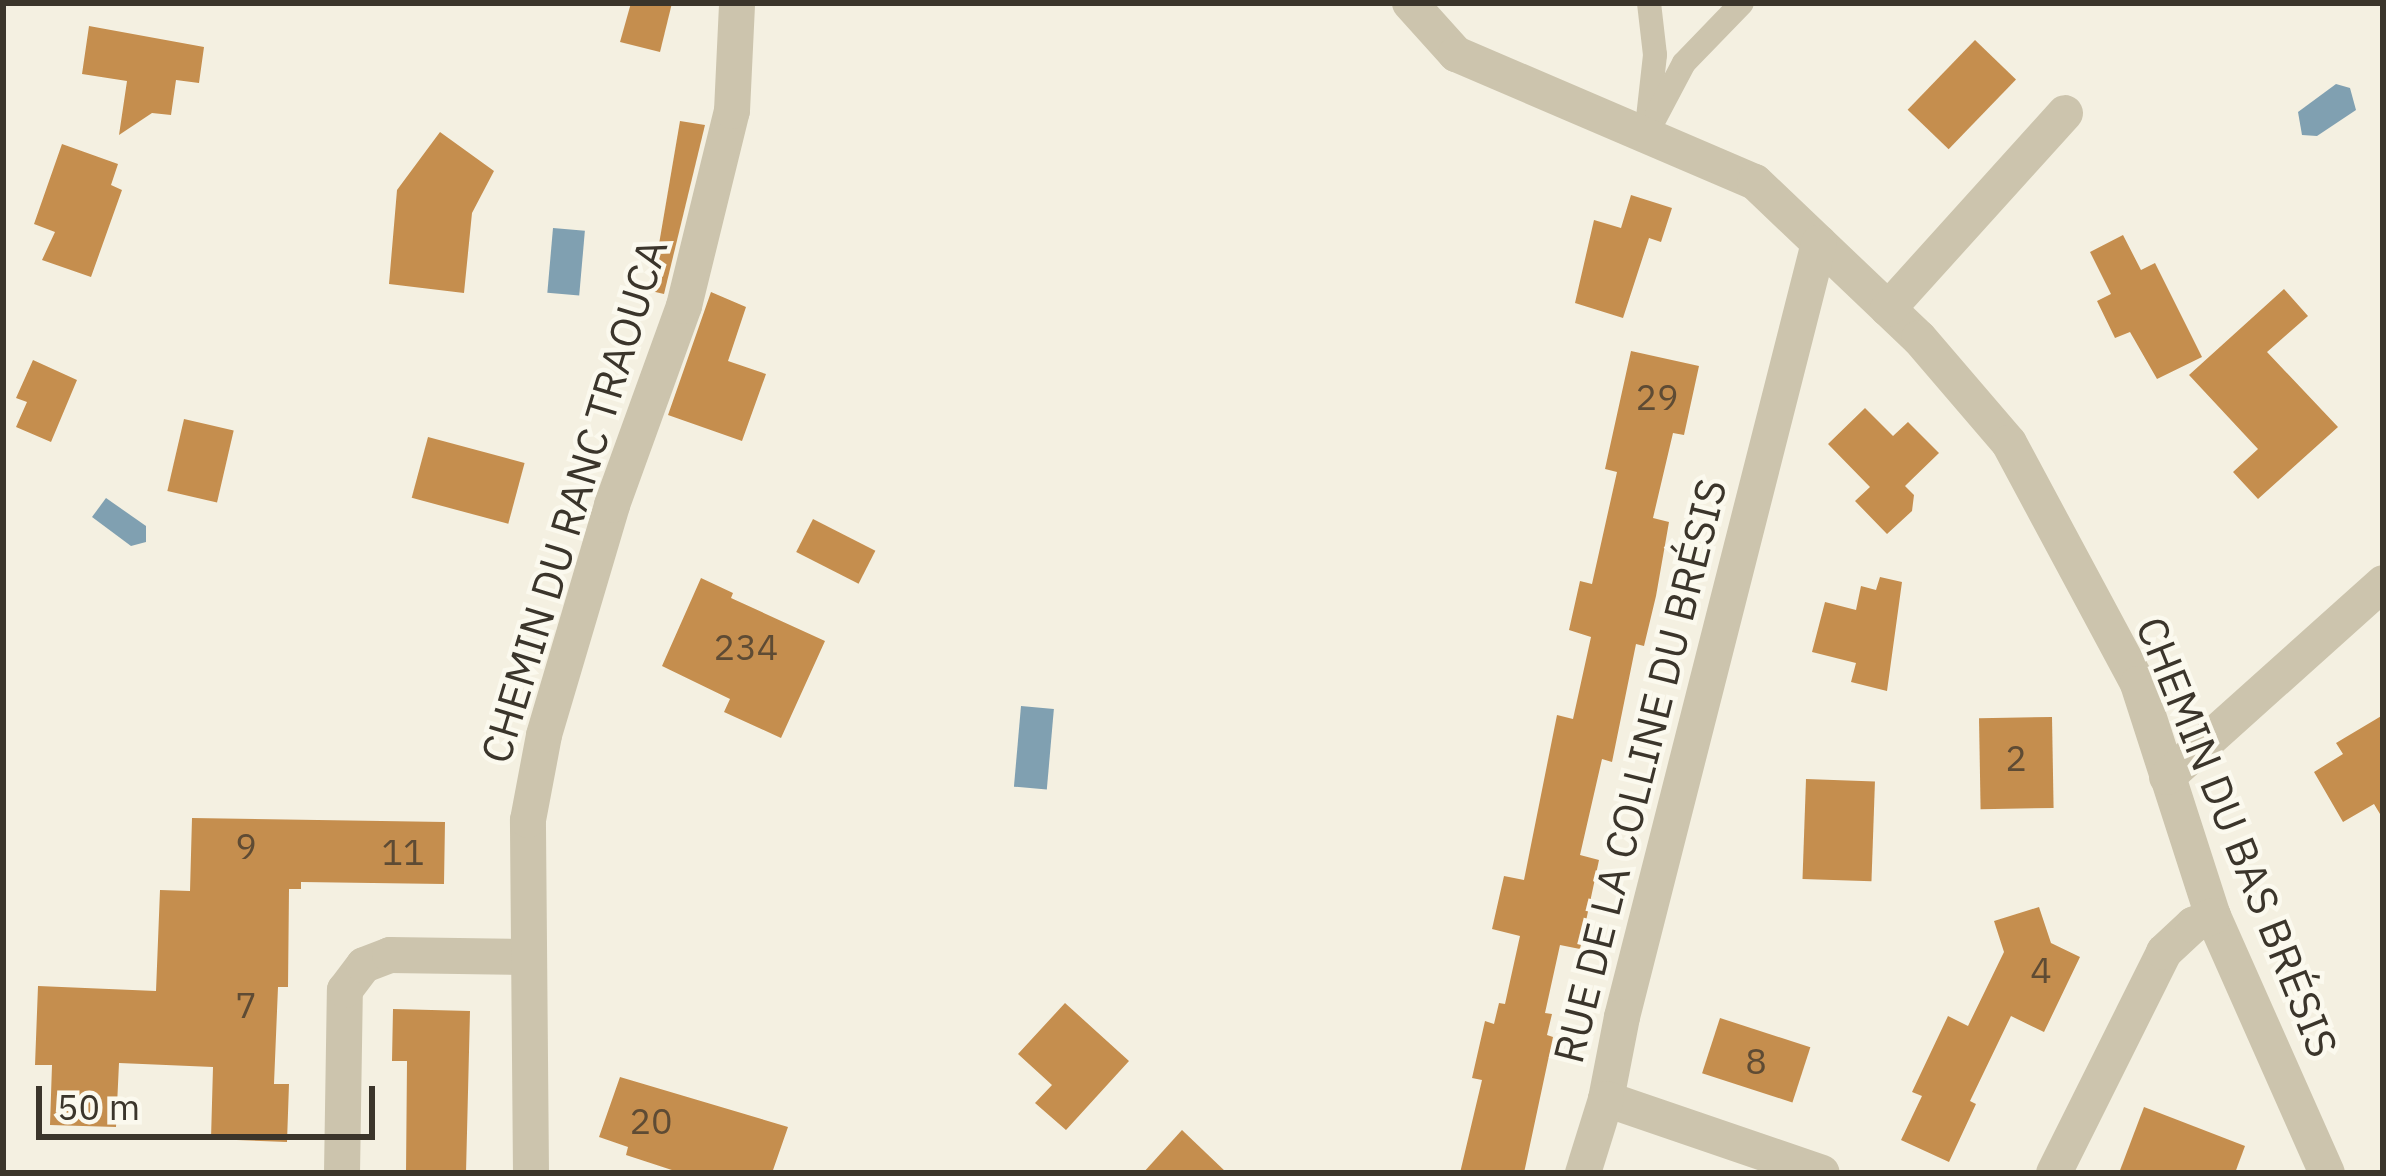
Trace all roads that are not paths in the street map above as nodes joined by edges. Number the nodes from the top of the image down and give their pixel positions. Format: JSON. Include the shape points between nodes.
{"nodes":[{"id":1,"x":737,"y":3,"type":"edge"},
{"id":2,"x":1410,"y":3,"type":"edge"},
{"id":3,"x":1649,"y":3,"type":"edge"},
{"id":4,"x":1742,"y":3,"type":"edge"},
{"id":5,"x":2065,"y":113,"type":"dead end"},
{"id":6,"x":1646,"y":135,"type":"junction"},
{"id":7,"x":1819,"y":243,"type":"junction"},
{"id":8,"x":1888,"y":309,"type":"junction"},
{"id":9,"x":2383,"y":583,"type":"edge"},
{"id":10,"x":2168,"y":777,"type":"junction"},
{"id":11,"x":2213,"y":916,"type":"junction"},
{"id":12,"x":527,"y":957,"type":"junction"},
{"id":13,"x":1606,"y":1099,"type":"junction"},
{"id":14,"x":342,"y":1173,"type":"edge"},
{"id":15,"x":531,"y":1173,"type":"edge"},
{"id":16,"x":1583,"y":1173,"type":"edge"},
{"id":17,"x":1822,"y":1173,"type":"edge"},
{"id":18,"x":2054,"y":1173,"type":"edge"},
{"id":19,"x":2327,"y":1173,"type":"edge"}],
"edges":[{"from":1,"to":12,"type":"street","name":"CHEMIN DU RANC TRAOUCA","via":[[732,111],[684,306],[544,735],[528,820]]},
{"from":2,"to":6,"type":"street","name":"CHEMIN DU BAS BRÉSIS","via":[[1456,54]]},
{"from":3,"to":6,"type":"lane","via":[[1655,55]]},
{"from":4,"to":6,"type":"lane","via":[[1684,63]]},
{"from":5,"to":8,"type":"street"},
{"from":6,"to":7,"type":"street","name":"CHEMIN DU BAS BRÉSIS","via":[[1755,182]]},
{"from":7,"to":8,"type":"street","name":"CHEMIN DU BAS BRÉSIS"},
{"from":7,"to":13,"type":"street","name":"RUE DE LA COLLINE DU BRÉSIS"},
{"from":8,"to":10,"type":"street","name":"CHEMIN DU BAS BRÉSIS","via":[[2009,443],[2138,684]]},
{"from":9,"to":10,"type":"street"},
{"from":10,"to":11,"type":"street","name":"CHEMIN DU BAS BRÉSIS"},
{"from":11,"to":18,"type":"street","via":[[2164,952]]},
{"from":11,"to":19,"type":"street","name":"CHEMIN DU BAS BRÉSIS"},
{"from":12,"to":14,"type":"street","via":[[390,955],[364,964],[345,990]]},
{"from":12,"to":15,"type":"street","name":"CHEMIN DU RANC TRAOUCA"},
{"from":13,"to":16,"type":"street"},
{"from":13,"to":17,"type":"street","name":"RUE DE LA COLLINE DU BRÉSIS"}]}
